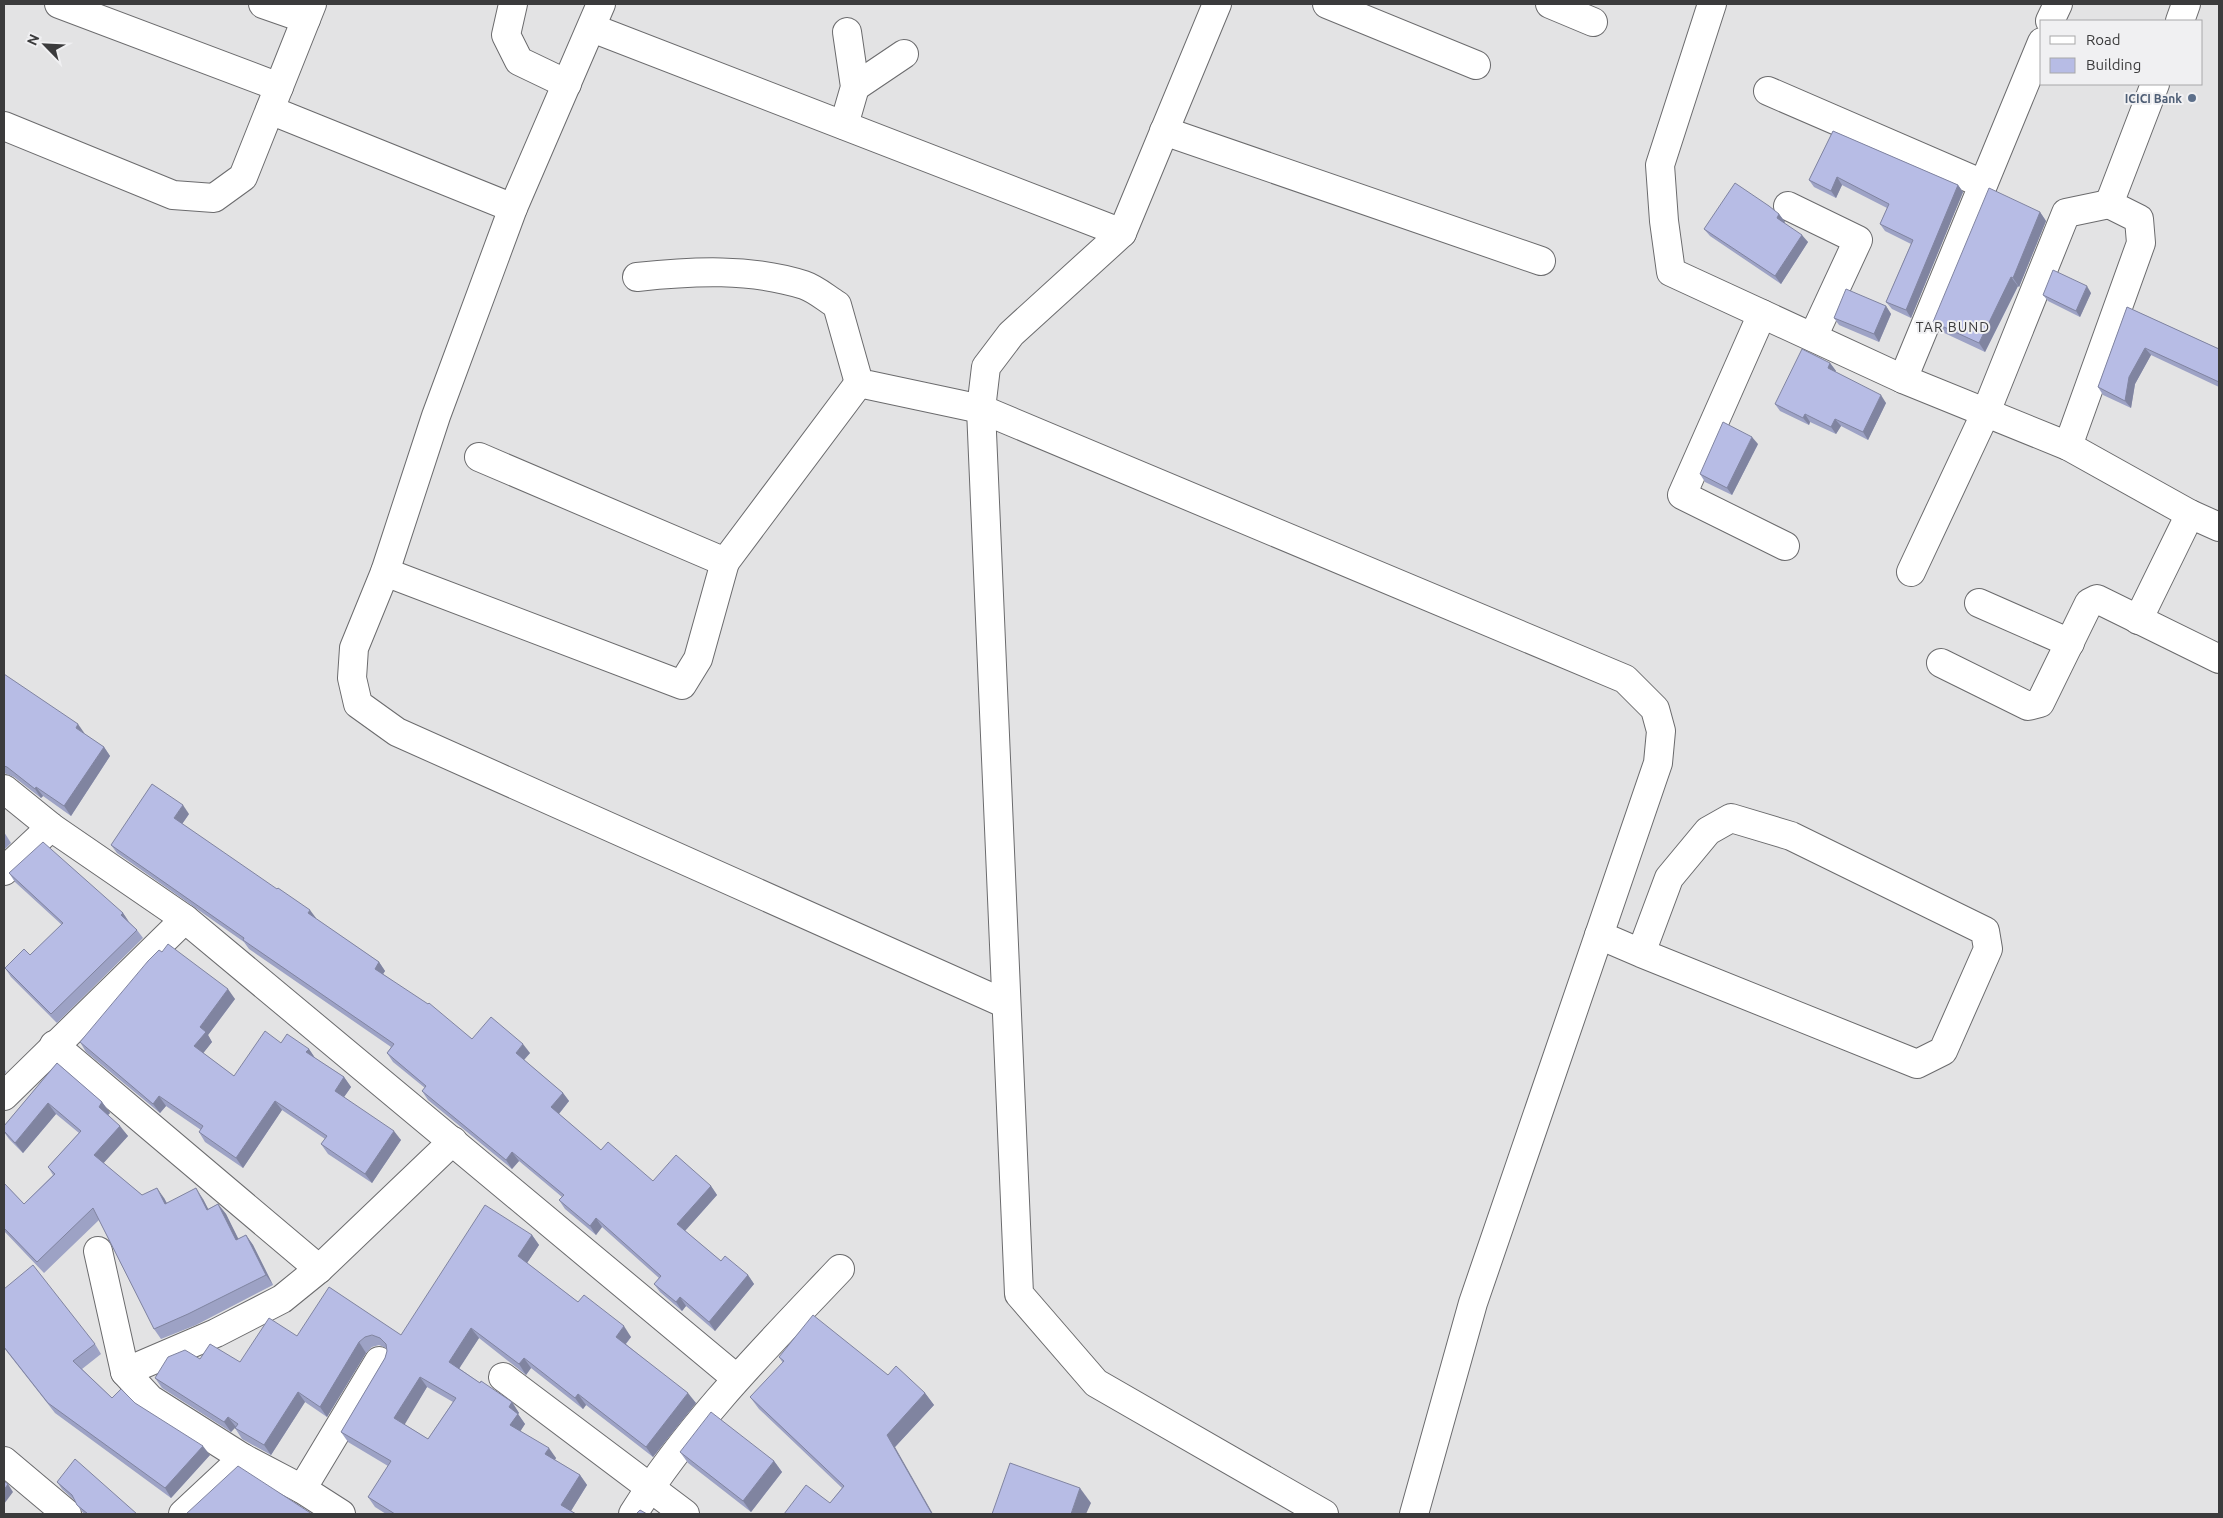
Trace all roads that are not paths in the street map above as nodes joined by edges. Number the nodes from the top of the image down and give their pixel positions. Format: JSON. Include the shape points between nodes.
{"nodes":[{"id":1,"x":262,"y":4,"type":"edge"},
{"id":2,"x":513,"y":4,"type":"edge"},
{"id":3,"x":1217,"y":4,"type":"edge"},
{"id":4,"x":1327,"y":4,"type":"edge"},
{"id":5,"x":1550,"y":4,"type":"edge"},
{"id":6,"x":1712,"y":4,"type":"edge"},
{"id":7,"x":2058,"y":4,"type":"edge"},
{"id":8,"x":2186,"y":4,"type":"edge"},
{"id":9,"x":76,"y":7,"type":"edge"},
{"id":10,"x":309,"y":12,"type":"edge"},
{"id":11,"x":596,"y":16,"type":"edge"},
{"id":12,"x":2050,"y":20,"type":"edge"},
{"id":13,"x":2180,"y":20,"type":"edge"},
{"id":14,"x":1593,"y":22,"type":"dead end"},
{"id":15,"x":846,"y":32,"type":"dead end"},
{"id":16,"x":2040,"y":47,"type":"edge"},
{"id":17,"x":904,"y":54,"type":"dead end"},
{"id":18,"x":1476,"y":65,"type":"dead end"},
{"id":19,"x":567,"y":84,"type":"junction"},
{"id":20,"x":2156,"y":85,"type":"edge"},
{"id":21,"x":855,"y":86,"type":"junction"},
{"id":22,"x":1768,"y":91,"type":"dead end"},
{"id":23,"x":274,"y":98,"type":"junction"},
{"id":24,"x":844,"y":125,"type":"junction"},
{"id":25,"x":4,"y":126,"type":"edge"},
{"id":26,"x":1164,"y":131,"type":"junction"},
{"id":27,"x":1983,"y":184,"type":"junction"},
{"id":28,"x":2109,"y":204,"type":"junction"},
{"id":29,"x":1788,"y":206,"type":"dead end"},
{"id":30,"x":514,"y":208,"type":"junction"},
{"id":31,"x":1122,"y":233,"type":"junction"},
{"id":32,"x":1540,"y":262,"type":"dead end"},
{"id":33,"x":638,"y":277,"type":"dead end"},
{"id":34,"x":1762,"y":314,"type":"junction"},
{"id":35,"x":1813,"y":337,"type":"junction"},
{"id":36,"x":1903,"y":378,"type":"junction"},
{"id":37,"x":859,"y":383,"type":"junction"},
{"id":38,"x":981,"y":409,"type":"junction"},
{"id":39,"x":1986,"y":412,"type":"junction"},
{"id":40,"x":2068,"y":446,"type":"junction"},
{"id":41,"x":478,"y":457,"type":"dead end"},
{"id":42,"x":2190,"y":514,"type":"junction"},
{"id":43,"x":2219,"y":527,"type":"edge"},
{"id":44,"x":1786,"y":546,"type":"dead end"},
{"id":45,"x":725,"y":562,"type":"junction"},
{"id":46,"x":385,"y":572,"type":"junction"},
{"id":47,"x":1911,"y":572,"type":"dead end"},
{"id":48,"x":1979,"y":603,"type":"dead end"},
{"id":49,"x":2138,"y":620,"type":"junction"},
{"id":50,"x":2070,"y":643,"type":"junction"},
{"id":51,"x":2219,"y":659,"type":"edge"},
{"id":52,"x":1941,"y":664,"type":"dead end"},
{"id":53,"x":4,"y":789,"type":"edge"},
{"id":54,"x":51,"y":827,"type":"junction"},
{"id":55,"x":4,"y":871,"type":"edge"},
{"id":56,"x":185,"y":918,"type":"junction"},
{"id":57,"x":1599,"y":936,"type":"junction"},
{"id":58,"x":1641,"y":953,"type":"junction"},
{"id":59,"x":1006,"y":1004,"type":"junction"},
{"id":60,"x":54,"y":1045,"type":"junction"},
{"id":61,"x":4,"y":1096,"type":"edge"},
{"id":62,"x":453,"y":1141,"type":"junction"},
{"id":63,"x":98,"y":1251,"type":"dead end"},
{"id":64,"x":319,"y":1269,"type":"junction"},
{"id":65,"x":840,"y":1269,"type":"dead end"},
{"id":66,"x":378,"y":1361,"type":"dead end"},
{"id":67,"x":125,"y":1372,"type":"junction"},
{"id":68,"x":503,"y":1377,"type":"dead end"},
{"id":69,"x":736,"y":1378,"type":"junction"},
{"id":70,"x":243,"y":1458,"type":"junction"},
{"id":71,"x":4,"y":1461,"type":"edge"},
{"id":72,"x":650,"y":1487,"type":"junction"},
{"id":73,"x":302,"y":1489,"type":"junction"},
{"id":74,"x":67,"y":1514,"type":"edge"},
{"id":75,"x":183,"y":1514,"type":"edge"},
{"id":76,"x":341,"y":1514,"type":"edge"},
{"id":77,"x":633,"y":1514,"type":"edge"},
{"id":78,"x":685,"y":1514,"type":"edge"},
{"id":79,"x":1324,"y":1514,"type":"edge"},
{"id":80,"x":1414,"y":1514,"type":"edge"}],
"edges":[{"from":1,"to":10,"type":"street"},
{"from":2,"to":19,"type":"street","via":[[506,35],[519,61]]},
{"from":3,"to":26,"type":"street"},
{"from":4,"to":18,"type":"street"},
{"from":5,"to":14,"type":"street"},
{"from":6,"to":34,"type":"street","via":[[1660,164],[1671,272]]},
{"from":7,"to":12,"type":"street"},
{"from":8,"to":13,"type":"street"},
{"from":9,"to":23,"type":"street"},
{"from":10,"to":23,"type":"street"},
{"from":11,"to":19,"type":"street"},
{"from":11,"to":24,"type":"street"},
{"from":15,"to":21,"type":"street"},
{"from":16,"to":27,"type":"street"},
{"from":17,"to":21,"type":"street"},
{"from":19,"to":30,"type":"street"},
{"from":20,"to":28,"type":"street"},
{"from":21,"to":24,"type":"street"},
{"from":22,"to":27,"type":"street"},
{"from":23,"to":25,"type":"street","via":[[243,177],[214,198],[173,196]]},
{"from":23,"to":30,"type":"street"},
{"from":24,"to":31,"type":"street"},
{"from":26,"to":31,"type":"street"},
{"from":26,"to":32,"type":"street"},
{"from":27,"to":36,"type":"street"},
{"from":28,"to":39,"type":"street","via":[[2066,213]]},
{"from":28,"to":40,"type":"street","via":[[2140,219],[2141,243]]},
{"from":29,"to":35,"type":"street","via":[[1858,240]]},
{"from":30,"to":46,"type":"street","via":[[436,416]]},
{"from":31,"to":38,"type":"street","via":[[1011,334],[986,367]]},
{"from":33,"to":37,"type":"street","via":[[682,272],[752,274],[806,285],[837,305]]},
{"from":34,"to":35,"type":"street"},
{"from":34,"to":44,"type":"street","via":[[1682,494]]},
{"from":35,"to":36,"type":"street"},
{"from":36,"to":39,"type":"street"},
{"from":37,"to":38,"type":"street"},
{"from":37,"to":45,"type":"street"},
{"from":38,"to":57,"type":"street","via":[[1624,680],[1656,708],[1661,731],[1658,763]]},
{"from":38,"to":59,"type":"street"},
{"from":39,"to":40,"type":"street"},
{"from":39,"to":47,"type":"street"},
{"from":40,"to":42,"type":"street"},
{"from":41,"to":45,"type":"street"},
{"from":42,"to":43,"type":"street"},
{"from":42,"to":49,"type":"street"},
{"from":45,"to":46,"type":"street","via":[[698,659],[682,685]]},
{"from":46,"to":59,"type":"street","via":[[354,648],[352,678],[358,704],[397,732]]},
{"from":48,"to":50,"type":"street"},
{"from":49,"to":50,"type":"street","via":[[2097,599],[2089,603]]},
{"from":49,"to":51,"type":"street"},
{"from":50,"to":52,"type":"street","via":[[2040,703],[2028,706]]},
{"from":53,"to":54,"type":"street"},
{"from":54,"to":55,"type":"street"},
{"from":54,"to":56,"type":"street"},
{"from":56,"to":60,"type":"street"},
{"from":56,"to":62,"type":"street"},
{"from":57,"to":58,"type":"street"},
{"from":57,"to":80,"type":"street","via":[[1474,1303]]},
{"from":58,"to":58,"type":"street","via":[[1669,878],[1708,831],[1731,818],[1791,836],[1985,930],[1988,949],[1942,1051],[1917,1064]]},
{"from":59,"to":79,"type":"street","via":[[1019,1294],[1096,1383]]},
{"from":60,"to":61,"type":"street"},
{"from":60,"to":64,"type":"street"},
{"from":62,"to":64,"type":"street"},
{"from":62,"to":69,"type":"street"},
{"from":63,"to":67,"type":"street"},
{"from":64,"to":67,"type":"street","via":[[282,1299],[216,1333]]},
{"from":65,"to":69,"type":"street"},
{"from":66,"to":73,"type":"street"},
{"from":67,"to":70,"type":"street","via":[[150,1399]]},
{"from":68,"to":72,"type":"street"},
{"from":69,"to":72,"type":"street"},
{"from":70,"to":73,"type":"street"},
{"from":70,"to":75,"type":"street"},
{"from":71,"to":74,"type":"street"},
{"from":72,"to":77,"type":"street"},
{"from":72,"to":78,"type":"street"},
{"from":73,"to":76,"type":"street"}]}
